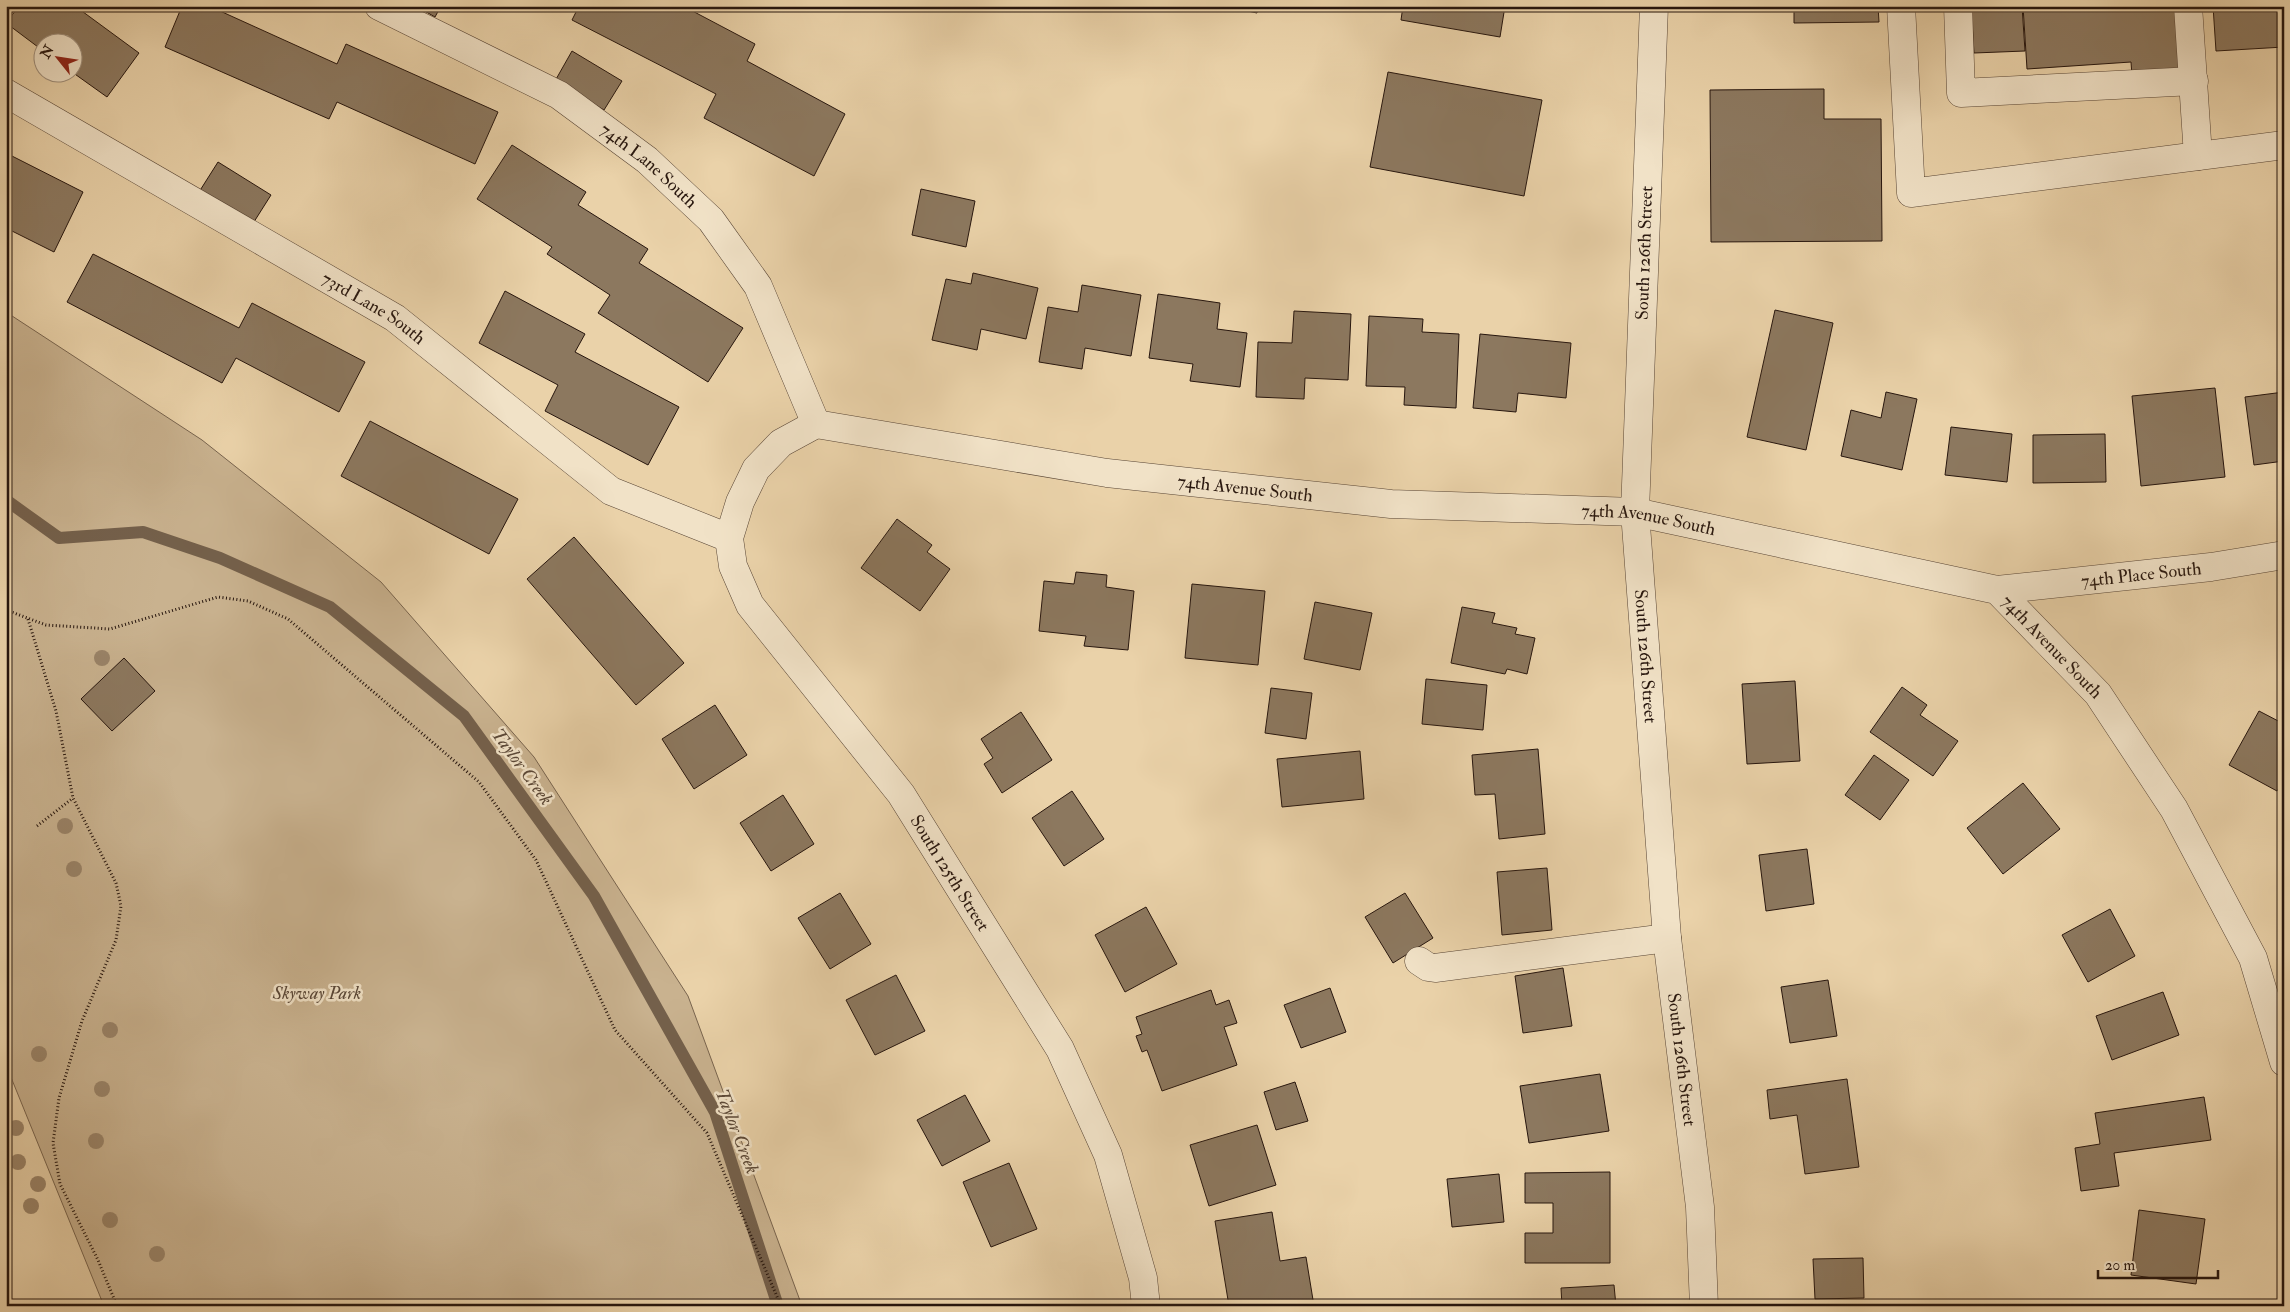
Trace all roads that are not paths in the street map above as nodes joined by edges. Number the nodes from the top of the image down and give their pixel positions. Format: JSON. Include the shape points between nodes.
{"nodes":[{"id":1,"x":380,"y":6,"type":"edge"},
{"id":2,"x":1654,"y":6,"type":"edge"},
{"id":3,"x":1901,"y":6,"type":"edge"},
{"id":4,"x":1958,"y":6,"type":"edge"},
{"id":5,"x":2188,"y":6,"type":"edge"},
{"id":6,"x":2194,"y":81,"type":"junction"},
{"id":7,"x":6,"y":93,"type":"edge"},
{"id":8,"x":2284,"y":145,"type":"edge"},
{"id":9,"x":2198,"y":156,"type":"junction"},
{"id":10,"x":816,"y":424,"type":"junction"},
{"id":11,"x":1635,"y":512,"type":"junction"},
{"id":12,"x":729,"y":538,"type":"junction"},
{"id":13,"x":2284,"y":555,"type":"edge"},
{"id":14,"x":1997,"y":590,"type":"junction"},
{"id":15,"x":1667,"y":938,"type":"junction"},
{"id":16,"x":1419,"y":961,"type":"dead end"},
{"id":17,"x":2284,"y":1062,"type":"edge"},
{"id":18,"x":1146,"y":1306,"type":"edge"},
{"id":19,"x":1704,"y":1306,"type":"edge"}],
"edges":[{"from":1,"to":10,"type":"street","name":"74th Lane South","via":[[559,95],[646,160],[711,220],[758,286]]},
{"from":2,"to":11,"type":"street","name":"South 126th Street"},
{"from":3,"to":9,"type":"street","via":[[1911,193]]},
{"from":4,"to":6,"type":"street","via":[[1960,93]]},
{"from":5,"to":6,"type":"street"},
{"from":6,"to":9,"type":"street"},
{"from":7,"to":12,"type":"street","name":"73rd Lane South","via":[[395,318],[610,491]]},
{"from":8,"to":9,"type":"street"},
{"from":10,"to":11,"type":"street","name":"74th Avenue South","via":[[1107,473],[1391,504]]},
{"from":10,"to":12,"type":"street","name":"South 125th Street","via":[[781,443],[756,470],[740,502]]},
{"from":11,"to":14,"type":"street","name":"74th Avenue South"},
{"from":11,"to":15,"type":"street","name":"South 126th Street"},
{"from":12,"to":18,"type":"street","name":"South 125th Street","via":[[733,566],[750,605],[901,794],[1060,1049],[1108,1155],[1143,1278]]},
{"from":13,"to":14,"type":"street","name":"74th Place South","via":[[2211,567]]},
{"from":14,"to":17,"type":"street","name":"74th Avenue South","via":[[2098,694],[2174,809],[2253,958]]},
{"from":15,"to":16,"type":"street","via":[[1435,968]]},
{"from":15,"to":19,"type":"street","name":"South 126th Street","via":[[1700,1207]]}]}
